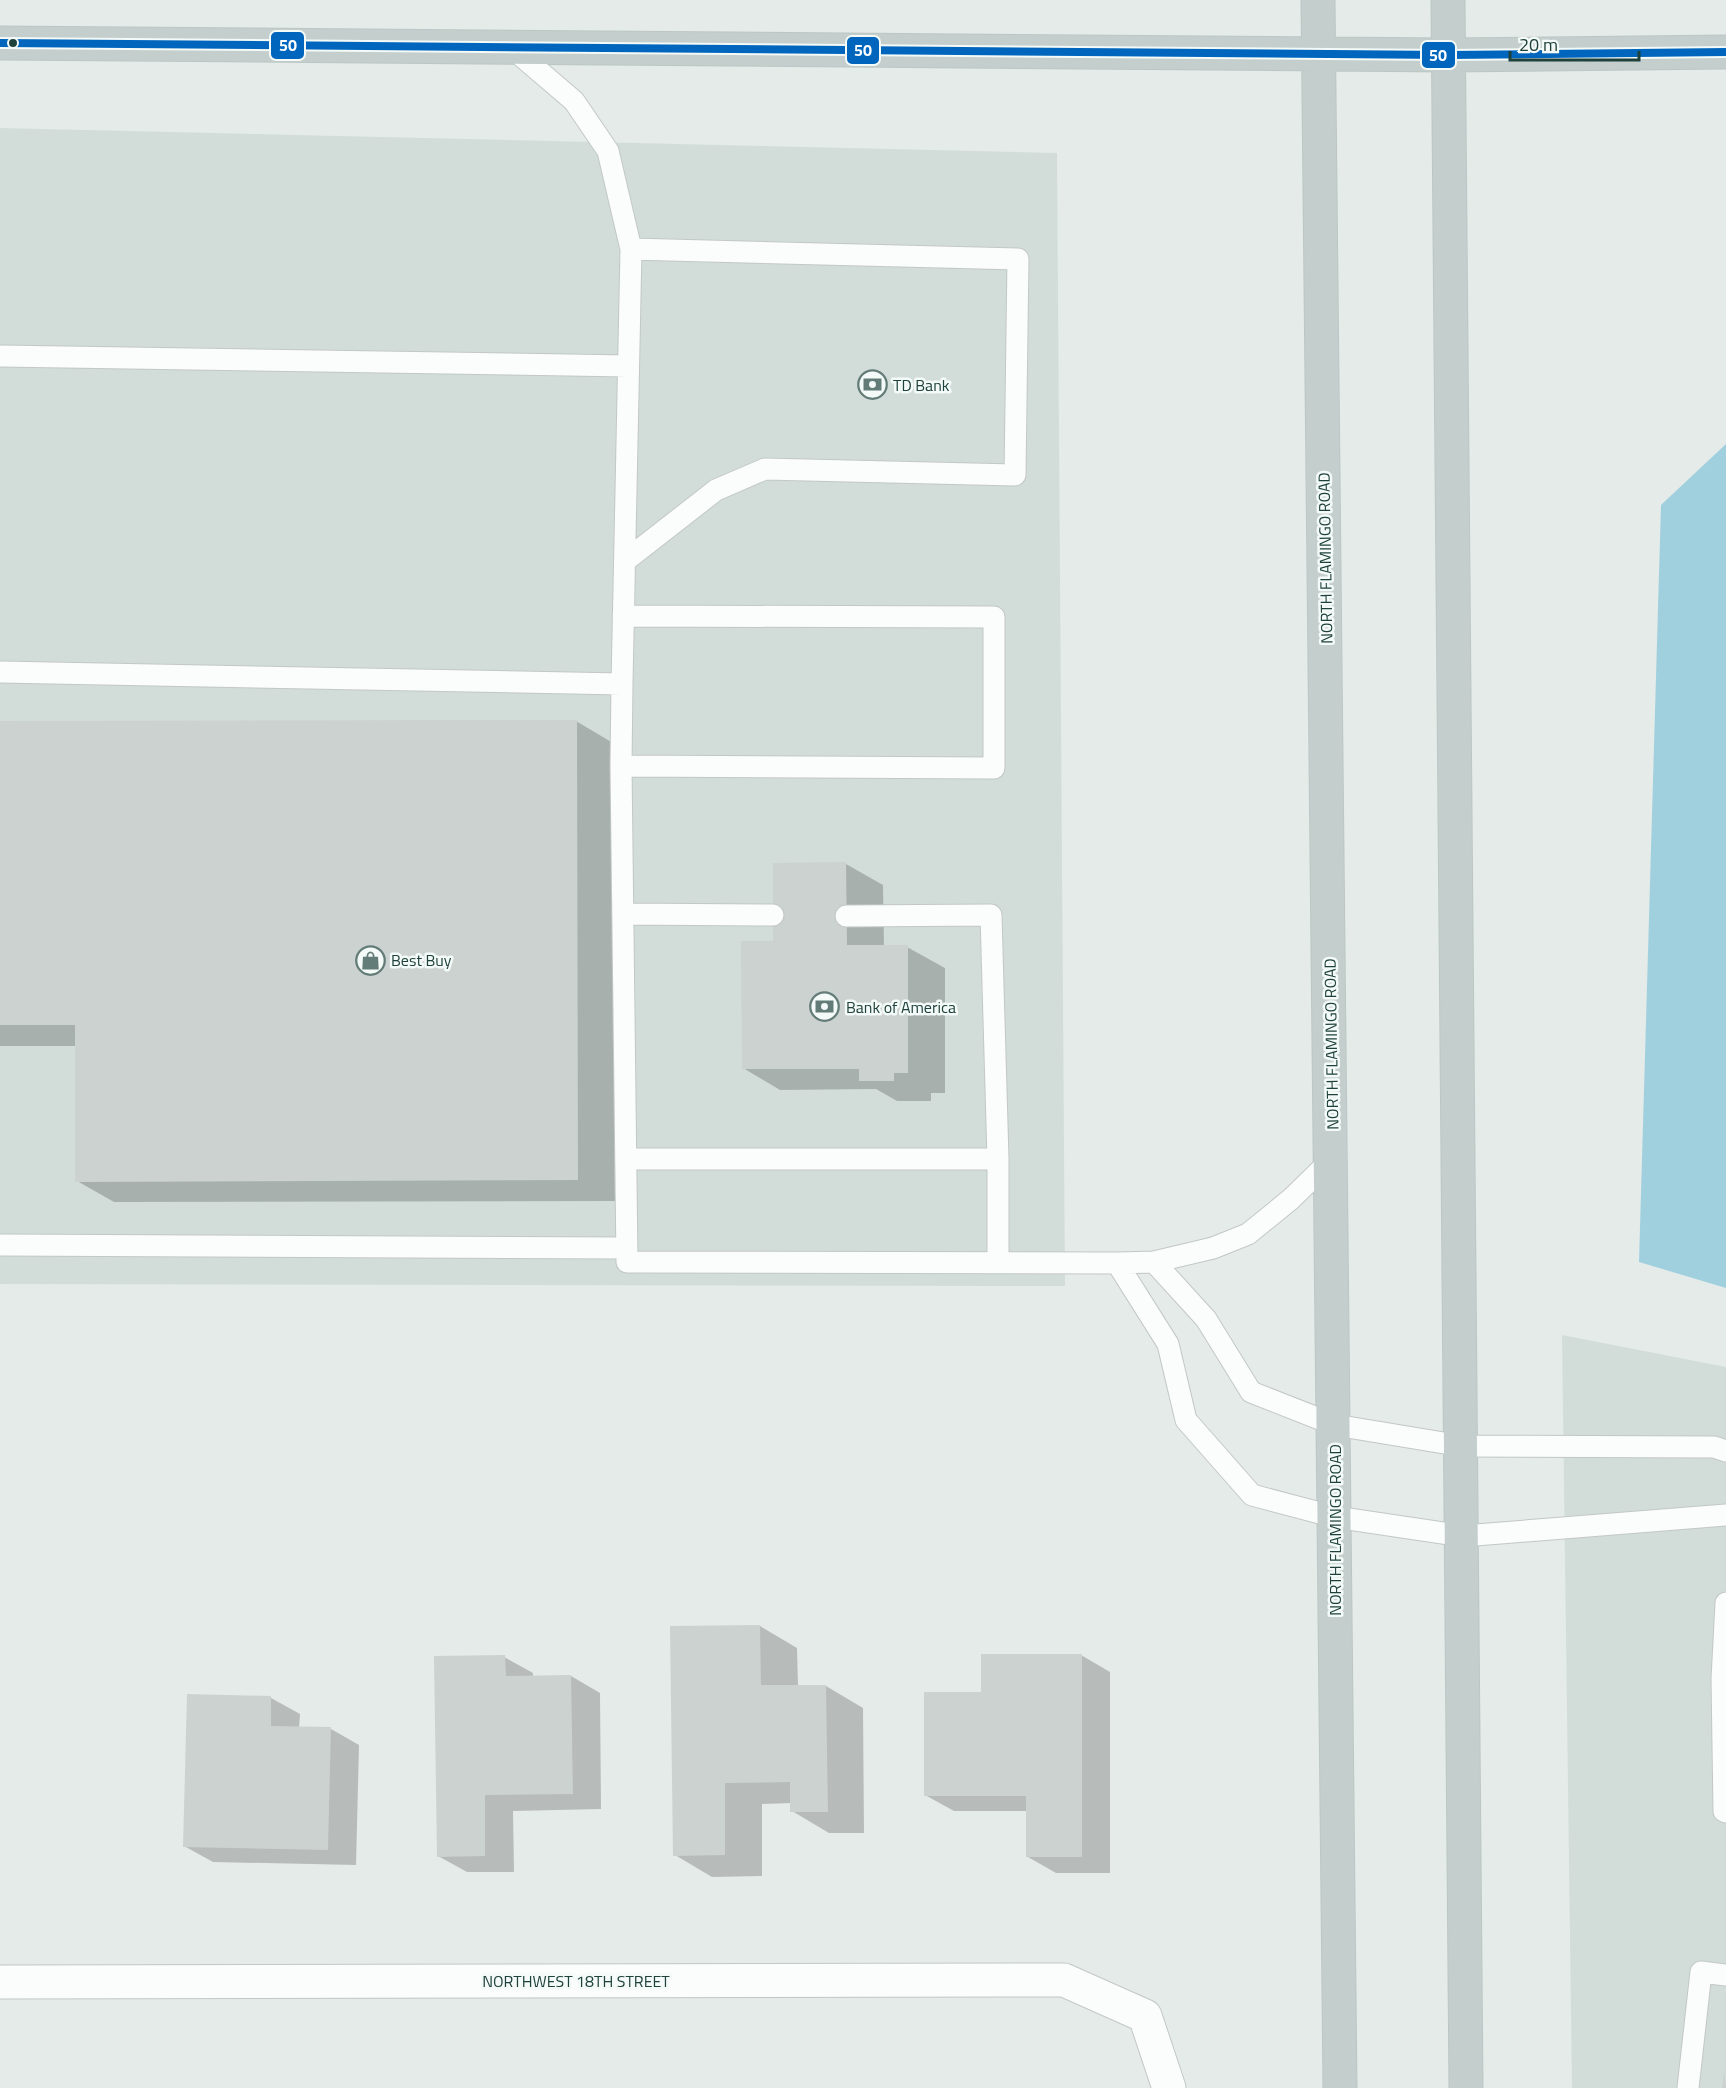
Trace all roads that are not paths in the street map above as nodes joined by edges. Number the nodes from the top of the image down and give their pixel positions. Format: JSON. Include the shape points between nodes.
{"nodes":[{"id":1,"x":1318,"y":0,"type":"edge"},
{"id":2,"x":1448,"y":0,"type":"edge"},
{"id":3,"x":0,"y":43,"type":"edge"},
{"id":4,"x":512,"y":48,"type":"junction"},
{"id":5,"x":1726,"y":52,"type":"edge"},
{"id":6,"x":1319,"y":54,"type":"junction"},
{"id":7,"x":1448,"y":55,"type":"junction"},
{"id":8,"x":631,"y":249,"type":"junction"},
{"id":9,"x":0,"y":356,"type":"edge"},
{"id":10,"x":628,"y":366,"type":"junction"},
{"id":11,"x":624,"y":561,"type":"junction"},
{"id":12,"x":623,"y":616,"type":"junction"},
{"id":13,"x":0,"y":672,"type":"edge"},
{"id":14,"x":622,"y":684,"type":"junction"},
{"id":15,"x":621,"y":766,"type":"junction"},
{"id":16,"x":623,"y":914,"type":"junction"},
{"id":17,"x":773,"y":915,"type":"dead end"},
{"id":18,"x":846,"y":916,"type":"dead end"},
{"id":19,"x":626,"y":1159,"type":"junction"},
{"id":20,"x":998,"y":1159,"type":"junction"},
{"id":21,"x":1332,"y":1159,"type":"junction"},
{"id":22,"x":0,"y":1245,"type":"edge"},
{"id":23,"x":627,"y":1248,"type":"junction"},
{"id":24,"x":998,"y":1262,"type":"junction"},
{"id":25,"x":1154,"y":1262,"type":"junction"},
{"id":26,"x":1117,"y":1263,"type":"junction"},
{"id":27,"x":1335,"y":1425,"type":"junction"},
{"id":28,"x":1462,"y":1446,"type":"junction"},
{"id":29,"x":1726,"y":1451,"type":"edge"},
{"id":30,"x":1726,"y":1515,"type":"edge"},
{"id":31,"x":1335,"y":1517,"type":"junction"},
{"id":32,"x":1463,"y":1536,"type":"junction"},
{"id":33,"x":1726,"y":1603,"type":"edge"},
{"id":34,"x":1724,"y":1677,"type":"edge"},
{"id":35,"x":1726,"y":1812,"type":"edge"},
{"id":36,"x":1726,"y":1975,"type":"edge"},
{"id":37,"x":0,"y":1982,"type":"edge"},
{"id":38,"x":1169,"y":2088,"type":"edge"},
{"id":39,"x":1340,"y":2088,"type":"edge"},
{"id":40,"x":1466,"y":2088,"type":"edge"},
{"id":41,"x":1688,"y":2088,"type":"edge"}],
"edges":[{"from":1,"to":6,"type":"highway","name":"NORTH FLAMINGO ROAD"},
{"from":2,"to":7,"type":"highway"},
{"from":3,"to":4,"type":"highway"},
{"from":4,"to":6,"type":"highway"},
{"from":4,"to":8,"type":"lane","via":[[574,101],[608,151]]},
{"from":5,"to":7,"type":"highway"},
{"from":6,"to":7,"type":"highway"},
{"from":6,"to":21,"type":"highway","name":"NORTH FLAMINGO ROAD"},
{"from":7,"to":28,"type":"highway"},
{"from":8,"to":10,"type":"lane"},
{"from":8,"to":11,"type":"lane","via":[[1018,259],[1015,475],[765,469],[716,490]]},
{"from":9,"to":10,"type":"lane"},
{"from":10,"to":11,"type":"lane"},
{"from":11,"to":12,"type":"lane"},
{"from":12,"to":14,"type":"lane"},
{"from":12,"to":15,"type":"lane","via":[[994,617],[994,768]]},
{"from":13,"to":14,"type":"lane"},
{"from":14,"to":15,"type":"lane"},
{"from":15,"to":16,"type":"lane"},
{"from":16,"to":17,"type":"lane"},
{"from":16,"to":19,"type":"lane"},
{"from":18,"to":20,"type":"lane","via":[[991,915]]},
{"from":19,"to":20,"type":"lane"},
{"from":19,"to":23,"type":"lane"},
{"from":20,"to":24,"type":"lane"},
{"from":21,"to":25,"type":"lane","via":[[1248,1234],[1213,1248]]},
{"from":21,"to":27,"type":"highway","name":"NORTH FLAMINGO ROAD"},
{"from":22,"to":23,"type":"lane"},
{"from":23,"to":24,"type":"lane","via":[[627,1262]]},
{"from":24,"to":26,"type":"lane"},
{"from":25,"to":26,"type":"lane"},
{"from":25,"to":27,"type":"lane","via":[[1206,1319],[1251,1392]]},
{"from":26,"to":31,"type":"lane","via":[[1168,1344],[1186,1420],[1252,1495]]},
{"from":27,"to":28,"type":"lane"},
{"from":27,"to":31,"type":"highway","name":"NORTH FLAMINGO ROAD"},
{"from":28,"to":29,"type":"lane","via":[[1714,1447]]},
{"from":28,"to":32,"type":"highway"},
{"from":30,"to":32,"type":"lane"},
{"from":31,"to":32,"type":"lane"},
{"from":31,"to":39,"type":"highway","name":"NORTH FLAMINGO ROAD"},
{"from":32,"to":40,"type":"highway"},
{"from":33,"to":34,"type":"lane"},
{"from":34,"to":35,"type":"lane"},
{"from":36,"to":41,"type":"lane","via":[[1701,1972]]},
{"from":37,"to":38,"type":"street","name":"NORTHWEST 18TH STREET","via":[[1064,1980],[1145,2016]]}]}
